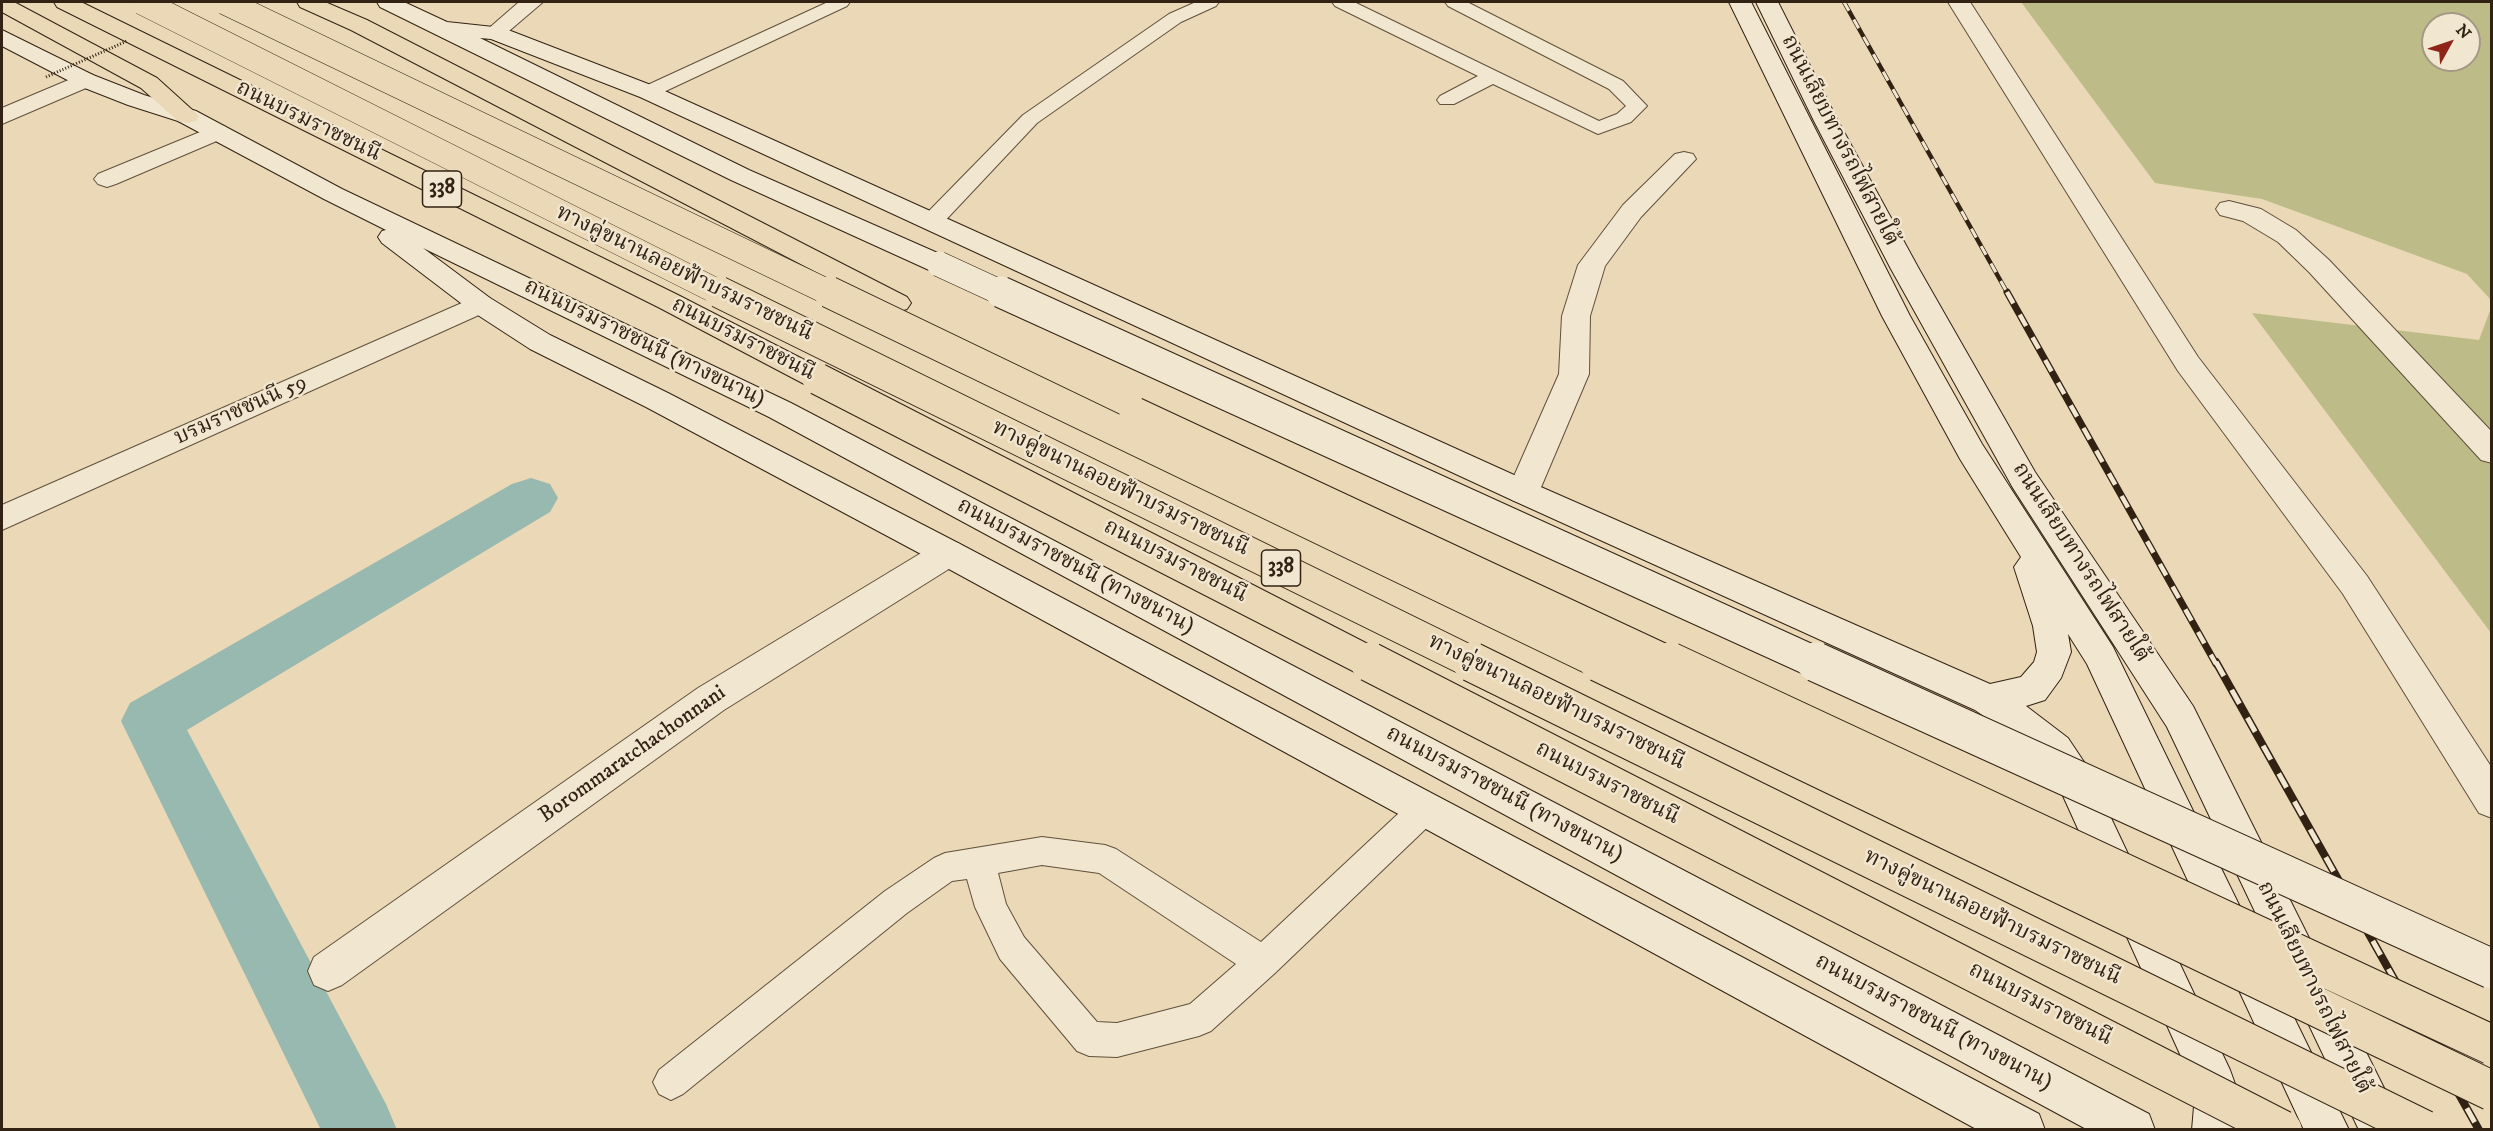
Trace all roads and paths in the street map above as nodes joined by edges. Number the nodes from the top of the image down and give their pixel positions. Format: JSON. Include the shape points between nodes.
{"nodes":[{"id":1,"x":64,"y":2,"type":"edge"},
{"id":2,"x":142,"y":2,"type":"edge"},
{"id":3,"x":225,"y":2,"type":"edge"},
{"id":4,"x":308,"y":2,"type":"edge"},
{"id":5,"x":331,"y":2,"type":"edge"},
{"id":6,"x":388,"y":2,"type":"edge"},
{"id":7,"x":534,"y":2,"type":"edge"},
{"id":8,"x":841,"y":2,"type":"edge"},
{"id":9,"x":1210,"y":2,"type":"edge"},
{"id":10,"x":1341,"y":2,"type":"edge"},
{"id":11,"x":1454,"y":2,"type":"edge"},
{"id":12,"x":1740,"y":2,"type":"edge"},
{"id":13,"x":1767,"y":2,"type":"edge"},
{"id":14,"x":1959,"y":2,"type":"edge"},
{"id":15,"x":2,"y":4,"type":"edge"},
{"id":16,"x":359,"y":25,"type":"junction"},
{"id":17,"x":447,"y":29,"type":"junction"},
{"id":18,"x":495,"y":33,"type":"junction"},
{"id":19,"x":2,"y":37,"type":"edge"},
{"id":20,"x":1493,"y":76,"type":"junction"},
{"id":21,"x":85,"y":80,"type":"junction"},
{"id":22,"x":648,"y":92,"type":"junction"},
{"id":23,"x":1447,"y":100,"type":"dead end"},
{"id":24,"x":187,"y":116,"type":"junction"},
{"id":25,"x":2,"y":117,"type":"edge"},
{"id":26,"x":217,"y":132,"type":"junction"},
{"id":27,"x":1684,"y":159,"type":"dead end"},
{"id":28,"x":107,"y":179,"type":"dead end"},
{"id":29,"x":333,"y":194,"type":"junction"},
{"id":30,"x":2229,"y":209,"type":"dead end"},
{"id":31,"x":933,"y":220,"type":"junction"},
{"id":32,"x":480,"y":304,"type":"junction"},
{"id":33,"x":2492,"y":452,"type":"edge"},
{"id":34,"x":1523,"y":492,"type":"junction"},
{"id":35,"x":2,"y":518,"type":"edge"},
{"id":36,"x":2029,"y":545,"type":"junction"},
{"id":37,"x":948,"y":553,"type":"junction"},
{"id":38,"x":1988,"y":699,"type":"junction"},
{"id":39,"x":2492,"y":801,"type":"edge"},
{"id":40,"x":1425,"y":809,"type":"junction"},
{"id":41,"x":979,"y":862,"type":"junction"},
{"id":42,"x":1263,"y":962,"type":"junction"},
{"id":43,"x":2492,"y":969,"type":"edge"},
{"id":44,"x":328,"y":972,"type":"dead end"},
{"id":45,"x":2492,"y":1045,"type":"edge"},
{"id":46,"x":671,"y":1082,"type":"dead end"},
{"id":47,"x":2492,"y":1091,"type":"edge"},
{"id":48,"x":2023,"y":1130,"type":"edge"},
{"id":49,"x":2133,"y":1130,"type":"edge"},
{"id":50,"x":2214,"y":1130,"type":"edge"},
{"id":51,"x":2282,"y":1130,"type":"edge"},
{"id":52,"x":2327,"y":1130,"type":"edge"},
{"id":53,"x":2382,"y":1130,"type":"edge"},
{"id":54,"x":2424,"y":1130,"type":"edge"}],
"edges":[{"from":1,"to":51,"type":"main road","name":"ถนนบรมราชชนนี","number":"338","bridge":true,"via":[[668,301]]},
{"from":2,"to":54,"type":"main road","name":"ทางคู่ขนานลอยฟ้าบรมราชชนนี","number":"338","bridge":true,"via":[[712,289]]},
{"from":3,"to":47,"type":"main road","name":"ทางคู่ขนานลอยฟ้าบรมราชชนนี","number":"338","bridge":true},
{"from":4,"to":16,"type":"main road"},
{"from":5,"to":16,"type":"main road"},
{"from":6,"to":17,"type":"main road"},
{"from":7,"to":18,"type":"lane"},
{"from":8,"to":22,"type":"lane"},
{"from":9,"to":31,"type":"lane","via":[[1175,18],[1030,119]]},
{"from":10,"to":20,"type":"lane"},
{"from":11,"to":20,"type":"lane","via":[[1616,85],[1637,106],[1624,118],[1598,128]]},
{"from":12,"to":36,"type":"main road","name":"ถนนเลียบทางรถไฟสายใต้","via":[[1896,316]]},
{"from":13,"to":53,"type":"main road","name":"ถนนเลียบทางรถไฟสายใต้","via":[[1831,132],[2024,480],[2180,717]]},
{"from":14,"to":39,"type":"main road","via":[[2188,364],[2355,585]]},
{"from":15,"to":24,"type":"main road","via":[[149,83]]},
{"from":16,"to":45,"type":"main road","bridge":true,"via":[[897,303]]},
{"from":17,"to":18,"type":"main road"},
{"from":17,"to":43,"type":"main road","bridge":true,"via":[[740,175]]},
{"from":18,"to":22,"type":"main road"},
{"from":19,"to":21,"type":"main road","name":"ถนนบรมราชชนนี (ทางขนาน)","number":"338"},
{"from":20,"to":23,"type":"lane"},
{"from":21,"to":24,"type":"main road","name":"ถนนบรมราชชนนี (ทางขนาน)","number":"338"},
{"from":21,"to":25,"type":"main road"},
{"from":22,"to":31,"type":"main road"},
{"from":24,"to":26,"type":"main road","name":"ถนนบรมราชชนนี (ทางขนาน)","number":"338"},
{"from":26,"to":28,"type":"main road"},
{"from":26,"to":29,"type":"main road","name":"ถนนบรมราชชนนี (ทางขนาน)","number":"338"},
{"from":27,"to":34,"type":"main road","via":[[1632,211],[1592,265],[1576,316],[1574,374]]},
{"from":29,"to":32,"type":"main road"},
{"from":29,"to":49,"type":"main road","name":"ถนนบรมราชชนนี (ทางขนาน)","number":"338","via":[[780,410]]},
{"from":30,"to":33,"type":"main road","via":[[2252,214],[2287,236]]},
{"from":31,"to":34,"type":"main road"},
{"from":32,"to":35,"type":"main road","name":"บรมราชชนนี 59"},
{"from":32,"to":37,"type":"main road","via":[[540,342]]},
{"from":34,"to":38,"type":"main road"},
{"from":36,"to":38,"type":"main road","via":[[2030,566],[2050,626],[2054,652],[2049,668],[2032,690]]},
{"from":36,"to":52,"type":"main road","name":"ถนนเลียบทางรถไฟสายใต้","via":[[2101,657]]},
{"from":37,"to":40,"type":"main road"},
{"from":37,"to":44,"type":"main road","name":"Borommaratchachonnani","via":[[711,699]]},
{"from":38,"to":50,"type":"main road","via":[[2055,749],[2073,777],[2209,1070],[2217,1095]]},
{"from":40,"to":42,"type":"lane"},
{"from":40,"to":48,"type":"main road"},
{"from":41,"to":42,"type":"lane","via":[[1042,851],[1105,859]]},
{"from":41,"to":42,"type":"lane","via":[[991,907],[1012,948],[1089,1039],[1117,1040],[1199,1019]]},
{"from":41,"to":46,"type":"lane","via":[[945,868],[896,902]]}]}
